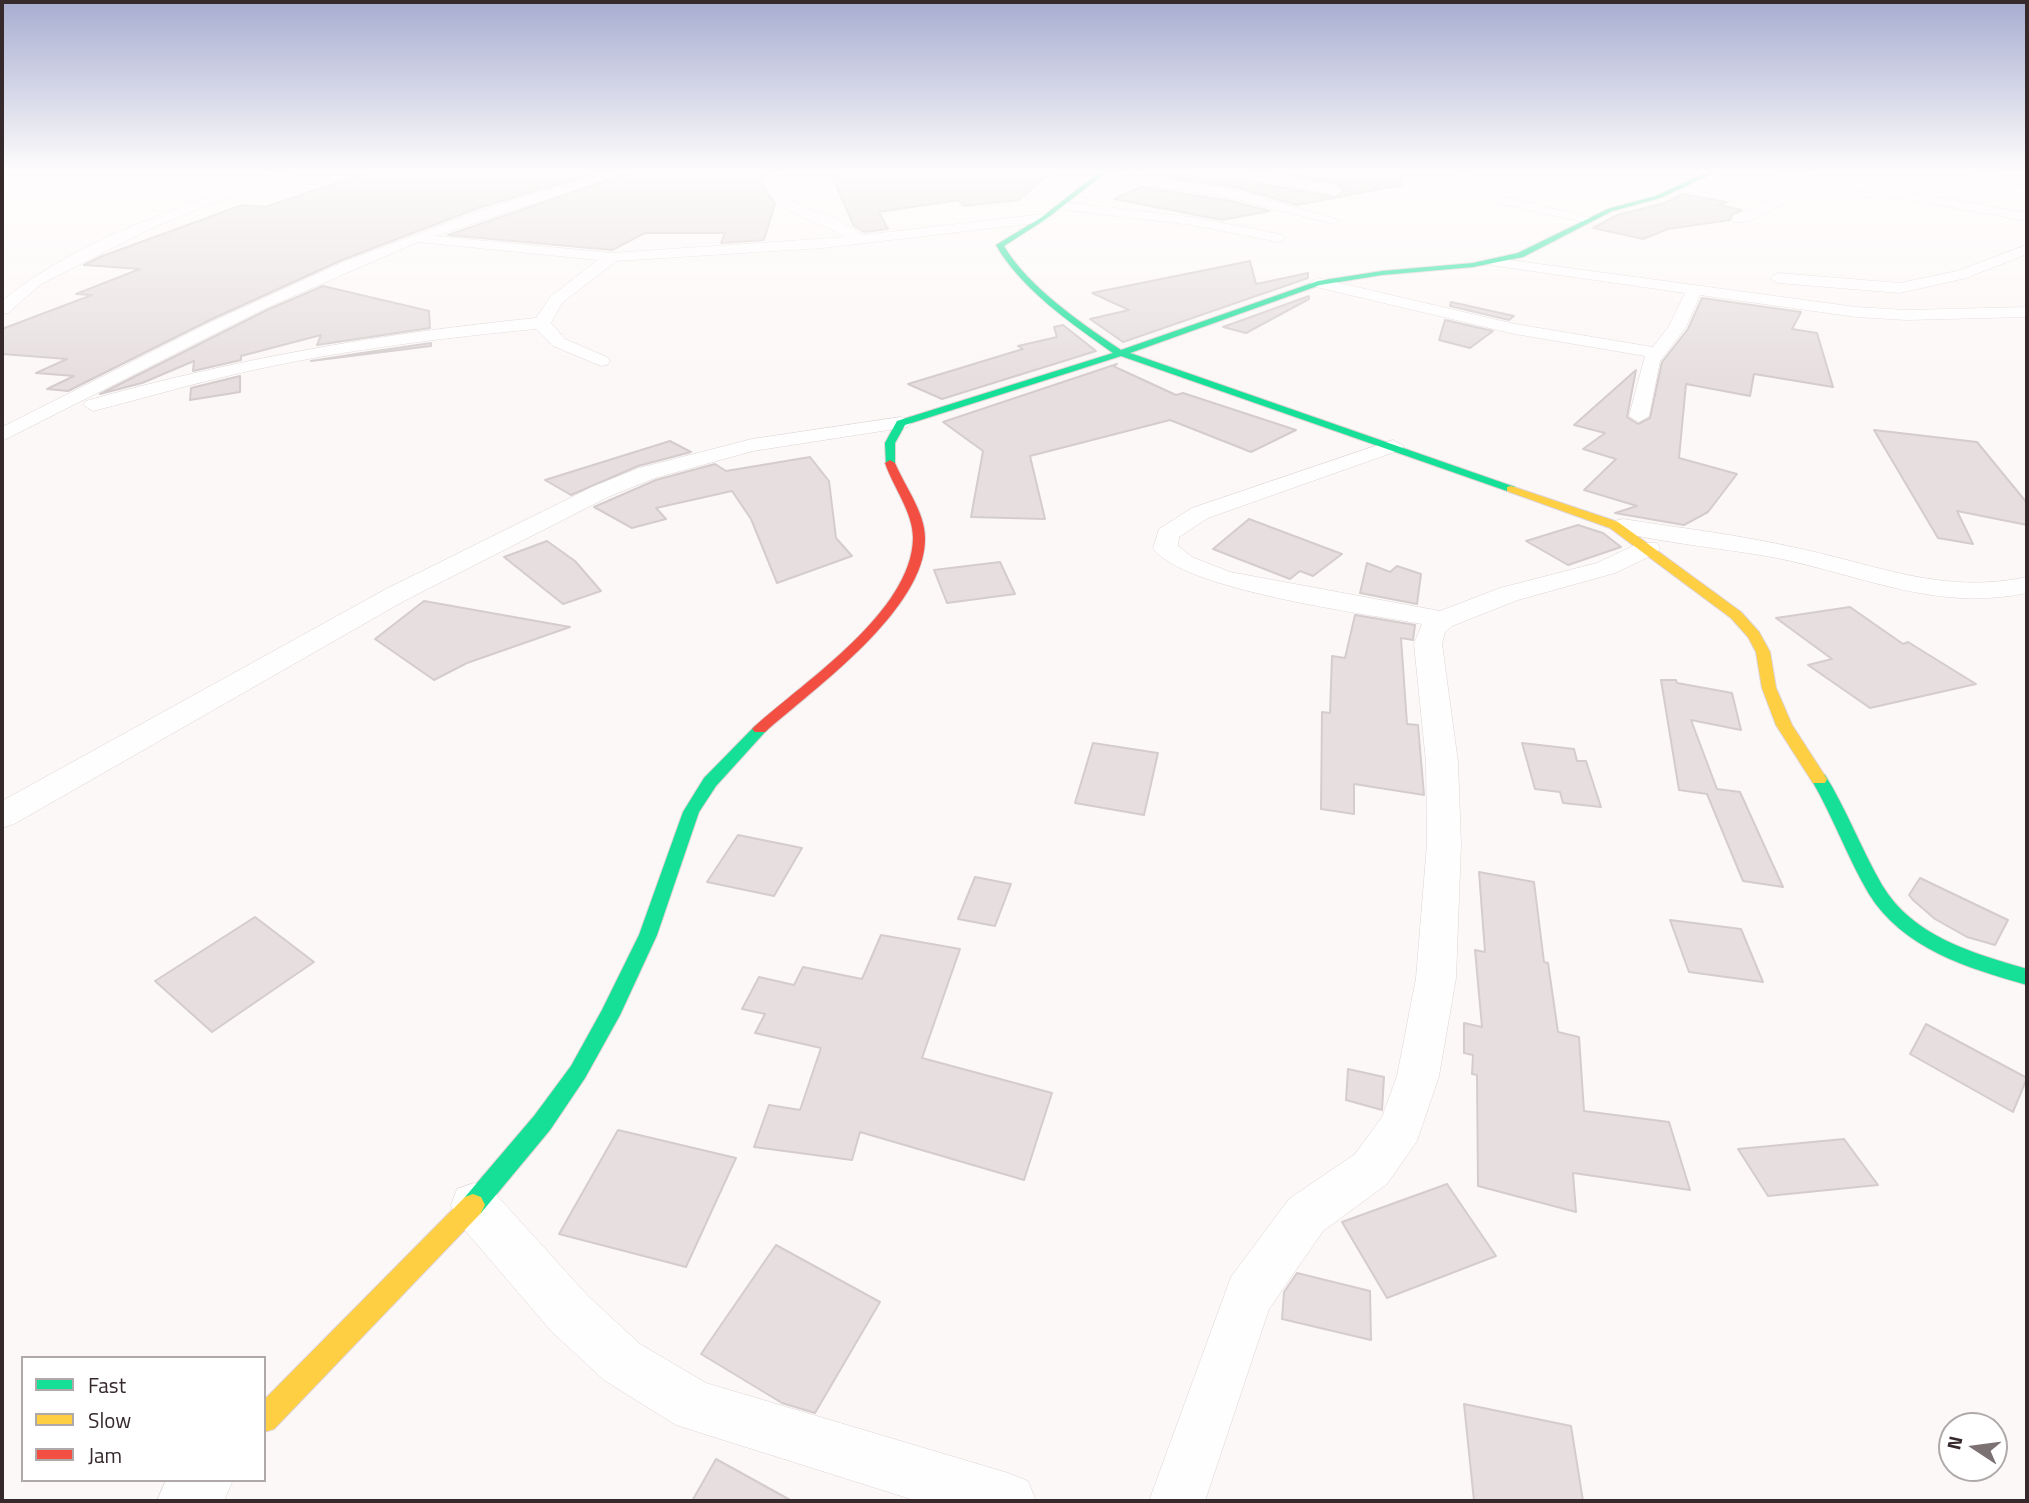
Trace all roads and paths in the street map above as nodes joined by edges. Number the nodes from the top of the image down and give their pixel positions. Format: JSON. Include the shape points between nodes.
{"nodes":[{"id":1,"x":117,"y":240,"type":"edge"},
{"id":2,"x":409,"y":240,"type":"edge"},
{"id":3,"x":436,"y":240,"type":"edge"},
{"id":4,"x":843,"y":240,"type":"edge"},
{"id":5,"x":1008,"y":240,"type":"edge"},
{"id":6,"x":1553,"y":240,"type":"edge"},
{"id":7,"x":2027,"y":249,"type":"edge"},
{"id":8,"x":612,"y":257,"type":"junction"},
{"id":9,"x":1495,"y":262,"type":"junction"},
{"id":10,"x":20,"y":275,"type":"dead end"},
{"id":11,"x":47,"y":275,"type":"junction"},
{"id":12,"x":1778,"y":278,"type":"dead end"},
{"id":13,"x":1318,"y":283,"type":"junction"},
{"id":14,"x":1694,"y":291,"type":"junction"},
{"id":15,"x":2,"y":309,"type":"edge"},
{"id":16,"x":2027,"y":312,"type":"edge"},
{"id":17,"x":542,"y":323,"type":"junction"},
{"id":18,"x":1118,"y":352,"type":"junction"},
{"id":19,"x":1657,"y":353,"type":"junction"},
{"id":20,"x":601,"y":361,"type":"dead end"},
{"id":21,"x":1639,"y":416,"type":"dead end"},
{"id":22,"x":901,"y":423,"type":"junction"},
{"id":23,"x":10,"y":431,"type":"edge"},
{"id":24,"x":1393,"y":446,"type":"junction"},
{"id":25,"x":1614,"y":525,"type":"junction"},
{"id":26,"x":1648,"y":548,"type":"junction"},
{"id":27,"x":2027,"y":585,"type":"edge"},
{"id":28,"x":1442,"y":620,"type":"junction"},
{"id":29,"x":2,"y":816,"type":"edge"},
{"id":30,"x":2027,"y":977,"type":"edge"},
{"id":31,"x":474,"y":1205,"type":"junction"},
{"id":32,"x":266,"y":1417,"type":"edge"},
{"id":33,"x":203,"y":1482,"type":"edge"},
{"id":34,"x":185,"y":1501,"type":"edge"},
{"id":35,"x":1008,"y":1501,"type":"edge"},
{"id":36,"x":1177,"y":1501,"type":"edge"}],
"edges":[{"from":1,"to":11,"type":"street"},
{"from":2,"to":23,"type":"street","via":[[302,285]]},
{"from":3,"to":8,"type":"street"},
{"from":4,"to":8,"type":"street"},
{"from":5,"to":18,"type":"street","via":[[1000,245],[1002,252],[1045,297]]},
{"from":6,"to":9,"type":"street"},
{"from":7,"to":12,"type":"street","via":[[1961,275],[1909,287]]},
{"from":8,"to":17,"type":"street","via":[[556,300]]},
{"from":9,"to":13,"type":"street"},
{"from":9,"to":14,"type":"street"},
{"from":10,"to":11,"type":"street"},
{"from":11,"to":15,"type":"street"},
{"from":13,"to":18,"type":"street"},
{"from":13,"to":19,"type":"street","via":[[1516,328]]},
{"from":14,"to":16,"type":"street","via":[[1879,314]]},
{"from":14,"to":19,"type":"street","via":[[1677,327]]},
{"from":17,"to":20,"type":"street","via":[[559,342]]},
{"from":17,"to":23,"type":"street","via":[[343,346],[251,363]]},
{"from":18,"to":22,"type":"street"},
{"from":18,"to":24,"type":"street"},
{"from":19,"to":21,"type":"street","via":[[1651,360]]},
{"from":22,"to":29,"type":"street","via":[[727,451],[647,473],[600,492],[395,595]]},
{"from":22,"to":31,"type":"street","via":[[887,451],[890,471],[908,499],[920,534],[922,555],[910,581],[893,606],[775,713],[707,785],[687,824],[657,914],[624,988],[577,1073],[509,1166]]},
{"from":24,"to":25,"type":"street"},
{"from":24,"to":28,"type":"street","via":[[1200,513],[1168,534],[1165,548],[1183,562],[1224,578]]},
{"from":25,"to":26,"type":"street"},
{"from":25,"to":27,"type":"street","via":[[1795,554],[1924,589],[1981,595]]},
{"from":26,"to":28,"type":"street","via":[[1606,568],[1509,594]]},
{"from":26,"to":30,"type":"street","via":[[1736,615],[1754,635],[1784,725],[1837,806],[1877,891],[1895,914],[1917,934],[1950,952]]},
{"from":28,"to":36,"type":"street","via":[[1432,630],[1428,644],[1442,762],[1442,899],[1436,978],[1418,1076],[1401,1126],[1371,1169],[1306,1215],[1249,1294]]},
{"from":31,"to":32,"type":"street"},
{"from":31,"to":35,"type":"street","via":[[570,1314],[621,1362],[695,1406]]},
{"from":33,"to":34,"type":"street"}]}
